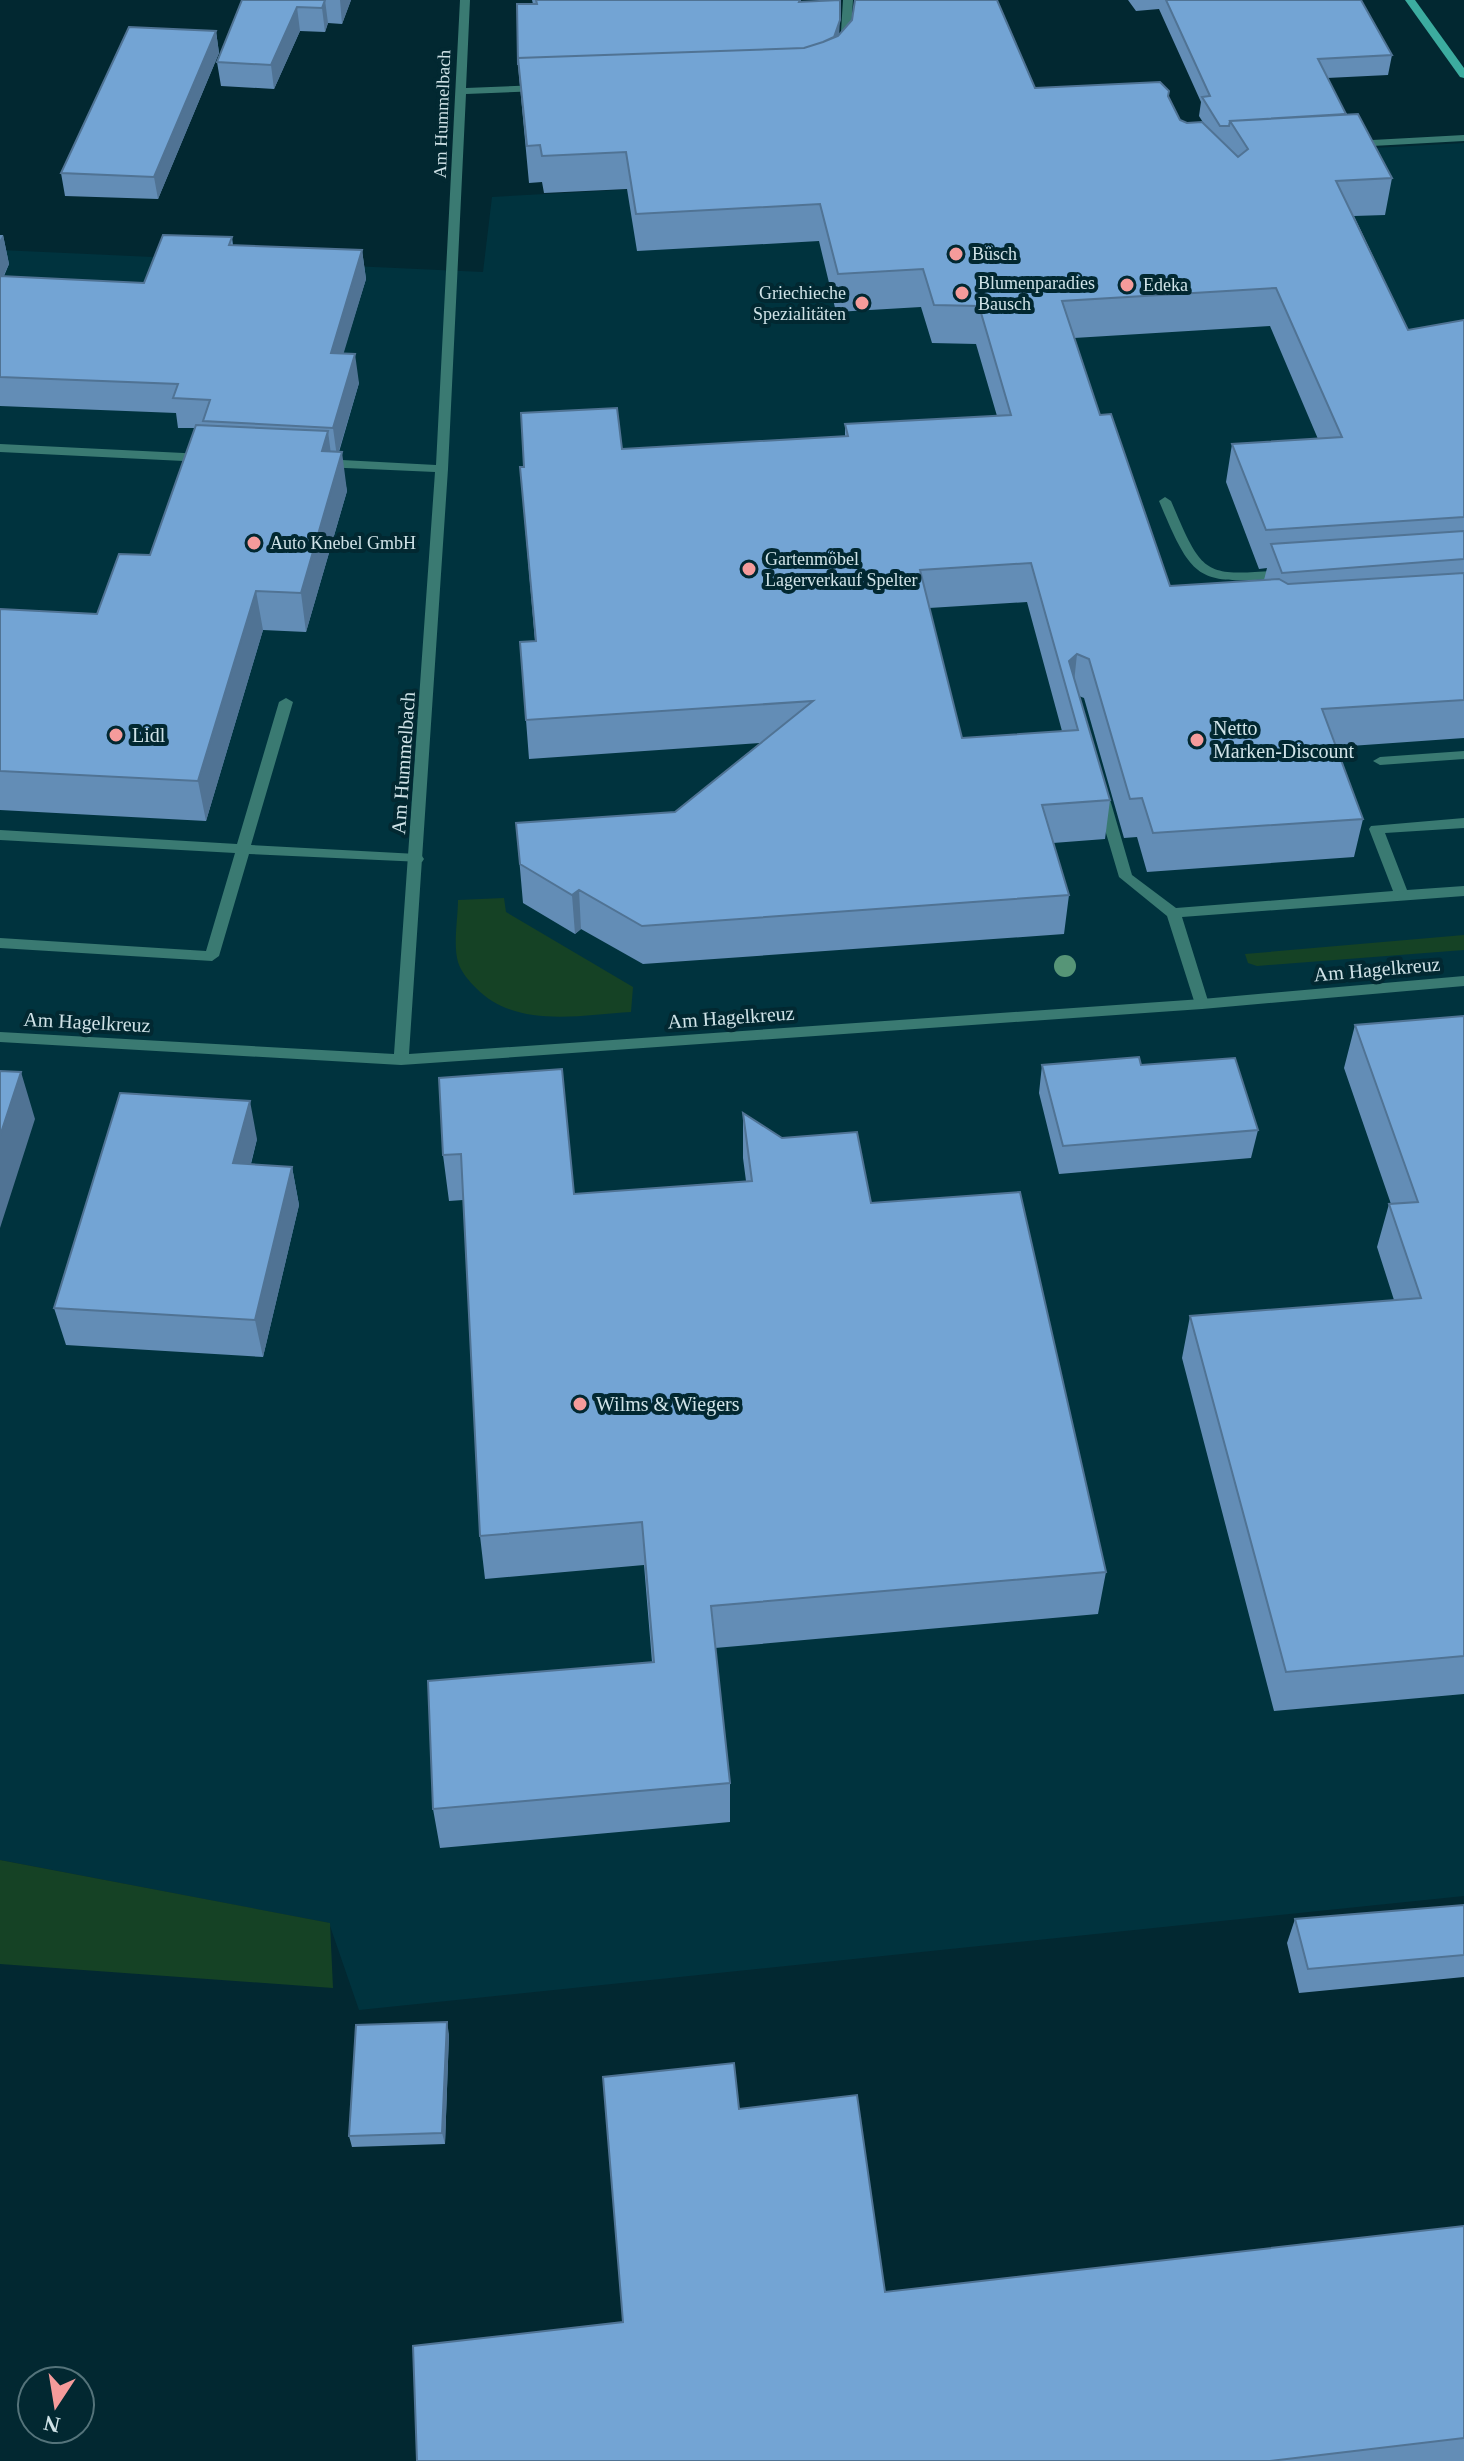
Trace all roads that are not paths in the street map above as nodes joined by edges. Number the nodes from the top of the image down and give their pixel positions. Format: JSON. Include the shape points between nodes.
{"nodes":[{"id":1,"x":465,"y":0,"type":"edge"},
{"id":2,"x":848,"y":0,"type":"edge"},
{"id":3,"x":1410,"y":0,"type":"edge"},
{"id":4,"x":845,"y":59,"type":"edge"},
{"id":5,"x":1464,"y":75,"type":"edge"},
{"id":6,"x":555,"y":87,"type":"edge"},
{"id":7,"x":462,"y":91,"type":"junction"},
{"id":8,"x":1464,"y":138,"type":"edge"},
{"id":9,"x":1339,"y":145,"type":"edge"},
{"id":10,"x":0,"y":448,"type":"edge"},
{"id":11,"x":221,"y":459,"type":"edge"},
{"id":12,"x":315,"y":463,"type":"edge"},
{"id":13,"x":442,"y":469,"type":"junction"},
{"id":14,"x":1165,"y":501,"type":"dead end"},
{"id":15,"x":1299,"y":573,"type":"edge"},
{"id":16,"x":286,"y":702,"type":"dead end"},
{"id":17,"x":1464,"y":755,"type":"edge"},
{"id":18,"x":1380,"y":761,"type":"dead end"},
{"id":19,"x":1100,"y":788,"type":"edge"},
{"id":20,"x":1464,"y":823,"type":"edge"},
{"id":21,"x":0,"y":835,"type":"edge"},
{"id":22,"x":243,"y":849,"type":"junction"},
{"id":23,"x":417,"y":859,"type":"junction"},
{"id":24,"x":1464,"y":891,"type":"edge"},
{"id":25,"x":1402,"y":896,"type":"junction"},
{"id":26,"x":1173,"y":913,"type":"junction"},
{"id":27,"x":0,"y":943,"type":"edge"},
{"id":28,"x":1464,"y":981,"type":"edge"},
{"id":29,"x":1202,"y":1004,"type":"junction"},
{"id":30,"x":0,"y":1037,"type":"edge"},
{"id":31,"x":401,"y":1060,"type":"junction"}],
"edges":[{"from":1,"to":7,"type":"street","name":"Am Hummelbach"},
{"from":2,"to":4,"type":"street"},
{"from":3,"to":5,"type":"main road"},
{"from":6,"to":7,"type":"street"},
{"from":7,"to":13,"type":"street","name":"Am Hummelbach"},
{"from":8,"to":9,"type":"street"},
{"from":10,"to":11,"type":"street"},
{"from":12,"to":13,"type":"street"},
{"from":13,"to":23,"type":"street","name":"Am Hummelbach"},
{"from":14,"to":15,"type":"street","via":[[1192,560],[1210,573]]},
{"from":16,"to":22,"type":"street"},
{"from":17,"to":18,"type":"street"},
{"from":19,"to":26,"type":"street","via":[[1126,877]]},
{"from":20,"to":25,"type":"street","via":[[1376,829]]},
{"from":21,"to":22,"type":"street"},
{"from":22,"to":23,"type":"street"},
{"from":22,"to":27,"type":"street","via":[[212,956]]},
{"from":23,"to":31,"type":"street","name":"Am Hummelbach"},
{"from":24,"to":25,"type":"street"},
{"from":25,"to":26,"type":"street"},
{"from":26,"to":29,"type":"street"},
{"from":28,"to":29,"type":"street","name":"Am Hagelkreuz"},
{"from":29,"to":31,"type":"street","name":"Am Hagelkreuz"},
{"from":30,"to":31,"type":"street","name":"Am Hagelkreuz"}]}
